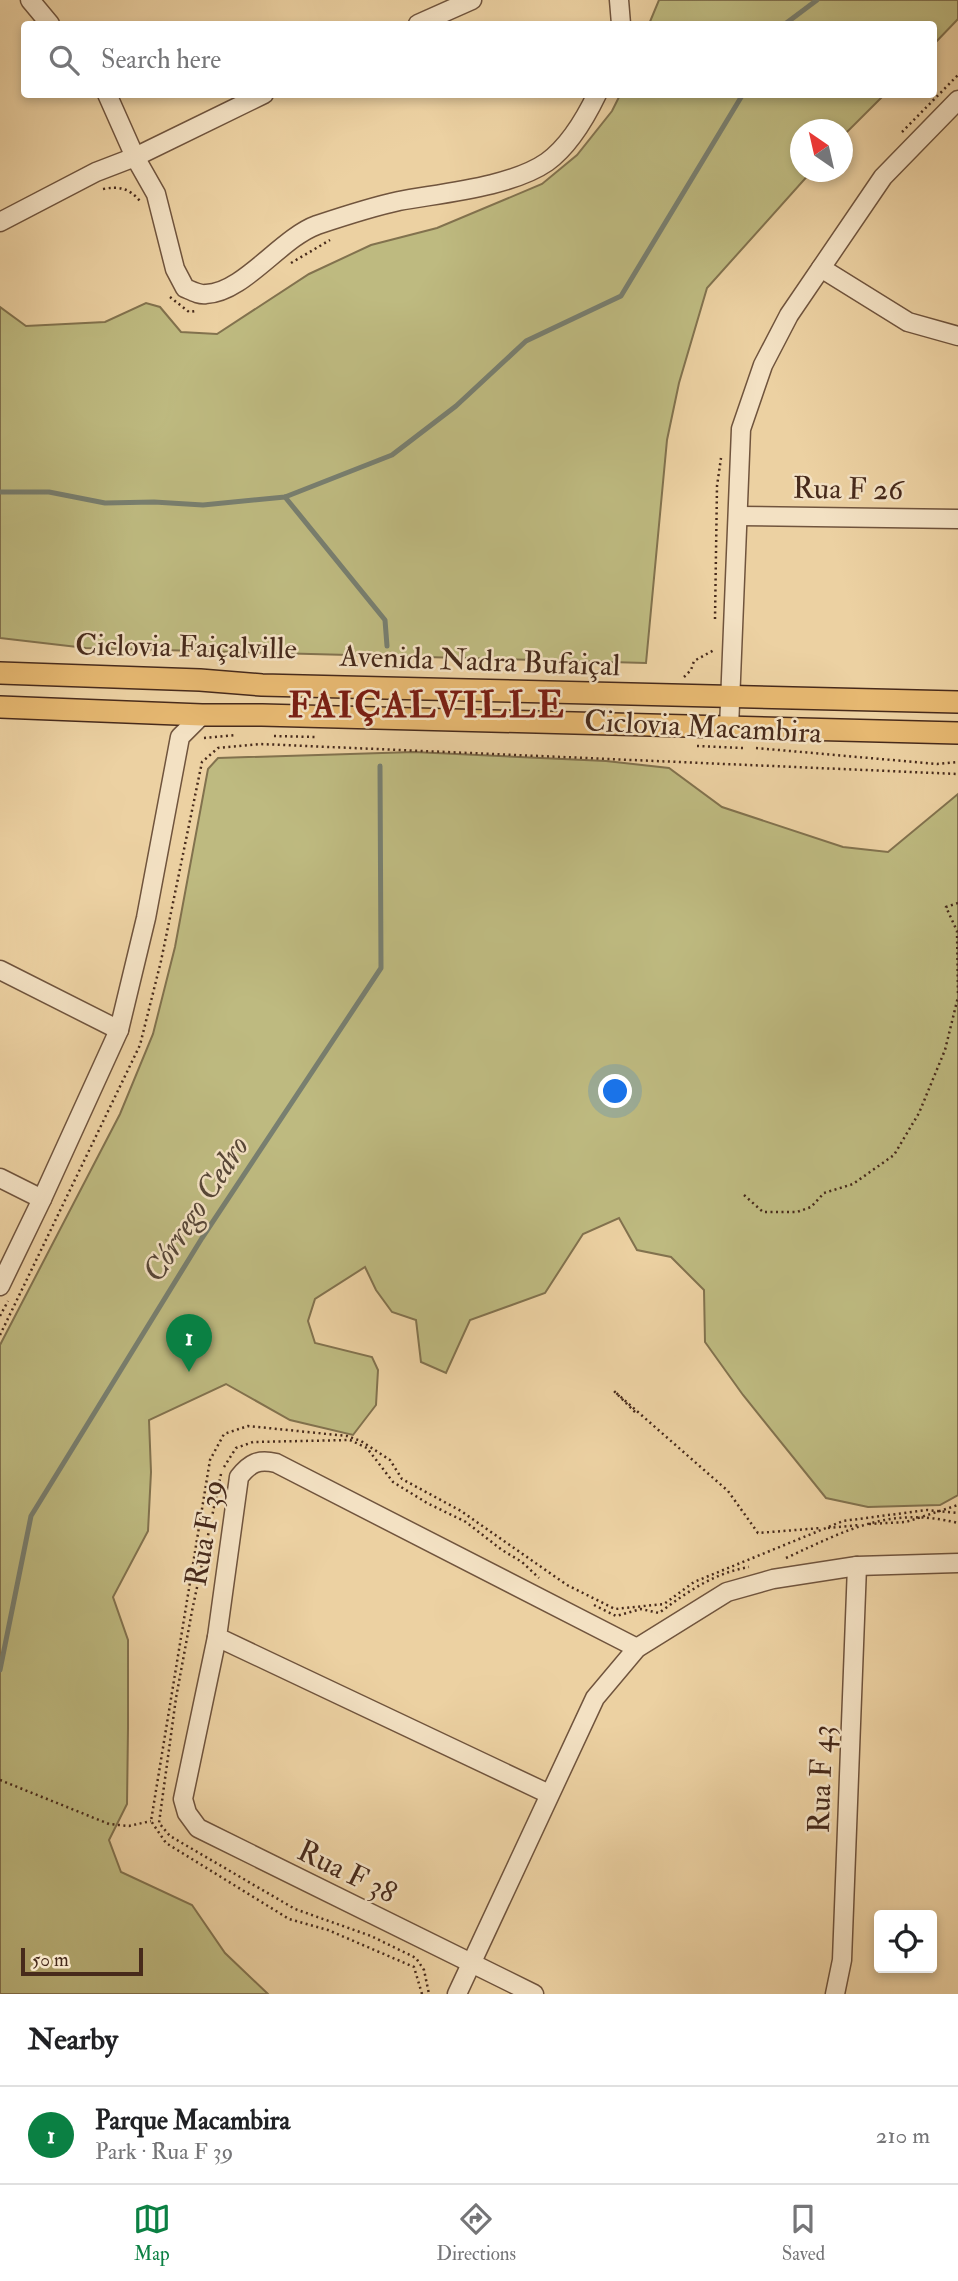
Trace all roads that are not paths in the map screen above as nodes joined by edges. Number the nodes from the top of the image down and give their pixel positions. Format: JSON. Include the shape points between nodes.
{"nodes":[{"id":1,"x":30,"y":0,"type":"edge"},
{"id":2,"x":472,"y":0,"type":"edge"},
{"id":3,"x":619,"y":0,"type":"edge"},
{"id":4,"x":48,"y":21,"type":"edge"},
{"id":5,"x":425,"y":21,"type":"edge"},
{"id":6,"x":621,"y":21,"type":"edge"},
{"id":7,"x":109,"y":98,"type":"edge"},
{"id":8,"x":256,"y":98,"type":"edge"},
{"id":9,"x":595,"y":98,"type":"edge"},
{"id":10,"x":958,"y":100,"type":"edge"},
{"id":11,"x":951,"y":118,"type":"edge"},
{"id":12,"x":135,"y":157,"type":"junction"},
{"id":13,"x":0,"y":222,"type":"edge"},
{"id":14,"x":821,"y":268,"type":"junction"},
{"id":15,"x":958,"y":336,"type":"edge"},
{"id":16,"x":738,"y":516,"type":"junction"},
{"id":17,"x":958,"y":519,"type":"edge"},
{"id":18,"x":0,"y":673,"type":"edge"},
{"id":19,"x":732,"y":697,"type":"junction"},
{"id":20,"x":958,"y":702,"type":"edge"},
{"id":21,"x":0,"y":707,"type":"edge"},
{"id":22,"x":202,"y":715,"type":"junction"},
{"id":23,"x":729,"y":728,"type":"junction"},
{"id":24,"x":958,"y":733,"type":"edge"},
{"id":25,"x":0,"y":970,"type":"edge"},
{"id":26,"x":119,"y":1030,"type":"junction"},
{"id":27,"x":0,"y":1178,"type":"edge"},
{"id":28,"x":42,"y":1199,"type":"junction"},
{"id":29,"x":0,"y":1286,"type":"edge"},
{"id":30,"x":958,"y":1563,"type":"edge"},
{"id":31,"x":857,"y":1566,"type":"junction"},
{"id":32,"x":217,"y":1637,"type":"junction"},
{"id":33,"x":637,"y":1648,"type":"junction"},
{"id":34,"x":549,"y":1794,"type":"junction"},
{"id":35,"x":472,"y":1965,"type":"junction"},
{"id":36,"x":457,"y":1994,"type":"edge"},
{"id":37,"x":534,"y":1994,"type":"edge"},
{"id":38,"x":835,"y":1994,"type":"edge"}],
"edges":[{"from":1,"to":4,"type":"street"},
{"from":2,"to":5,"type":"street"},
{"from":3,"to":6,"type":"street"},
{"from":7,"to":12,"type":"street"},
{"from":8,"to":12,"type":"street"},
{"from":9,"to":12,"type":"street","via":[[569,141],[547,162],[524,174],[397,202],[313,227],[240,280],[204,295],[186,288],[175,269],[156,194]]},
{"from":10,"to":11,"type":"street"},
{"from":11,"to":14,"type":"street","via":[[883,177]]},
{"from":12,"to":13,"type":"street"},
{"from":14,"to":15,"type":"street","via":[[908,322]]},
{"from":14,"to":16,"type":"street","via":[[763,365],[741,429]]},
{"from":16,"to":17,"type":"street","name":"Rua F 26"},
{"from":16,"to":19,"type":"street"},
{"from":18,"to":19,"type":"main road","name":"Avenida Nadra Bufaiçal"},
{"from":19,"to":20,"type":"main road","name":"Avenida Nadra Bufaiçal"},
{"from":19,"to":23,"type":"street"},
{"from":21,"to":22,"type":"main road","name":"Avenida Nadra Bufaiçal"},
{"from":22,"to":23,"type":"main road","name":"Avenida Nadra Bufaiçal"},
{"from":22,"to":26,"type":"street","via":[[180,737],[146,918]]},
{"from":23,"to":24,"type":"main road","name":"Avenida Nadra Bufaiçal"},
{"from":25,"to":26,"type":"street"},
{"from":26,"to":28,"type":"street"},
{"from":27,"to":28,"type":"street"},
{"from":28,"to":29,"type":"street"},
{"from":30,"to":31,"type":"street"},
{"from":31,"to":33,"type":"street","via":[[773,1579],[727,1592]]},
{"from":31,"to":38,"type":"street","name":"Rua F 43","via":[[842,1960]]},
{"from":32,"to":33,"type":"street","name":"Rua F 39","via":[[239,1477],[248,1465],[262,1460],[276,1463]]},
{"from":32,"to":34,"type":"street"},
{"from":32,"to":35,"type":"street","name":"Rua F 38","via":[[183,1800],[198,1828]]},
{"from":33,"to":34,"type":"street","via":[[595,1698]]},
{"from":34,"to":35,"type":"street"},
{"from":35,"to":36,"type":"street"},
{"from":35,"to":37,"type":"street","name":"Rua F 38"}]}
